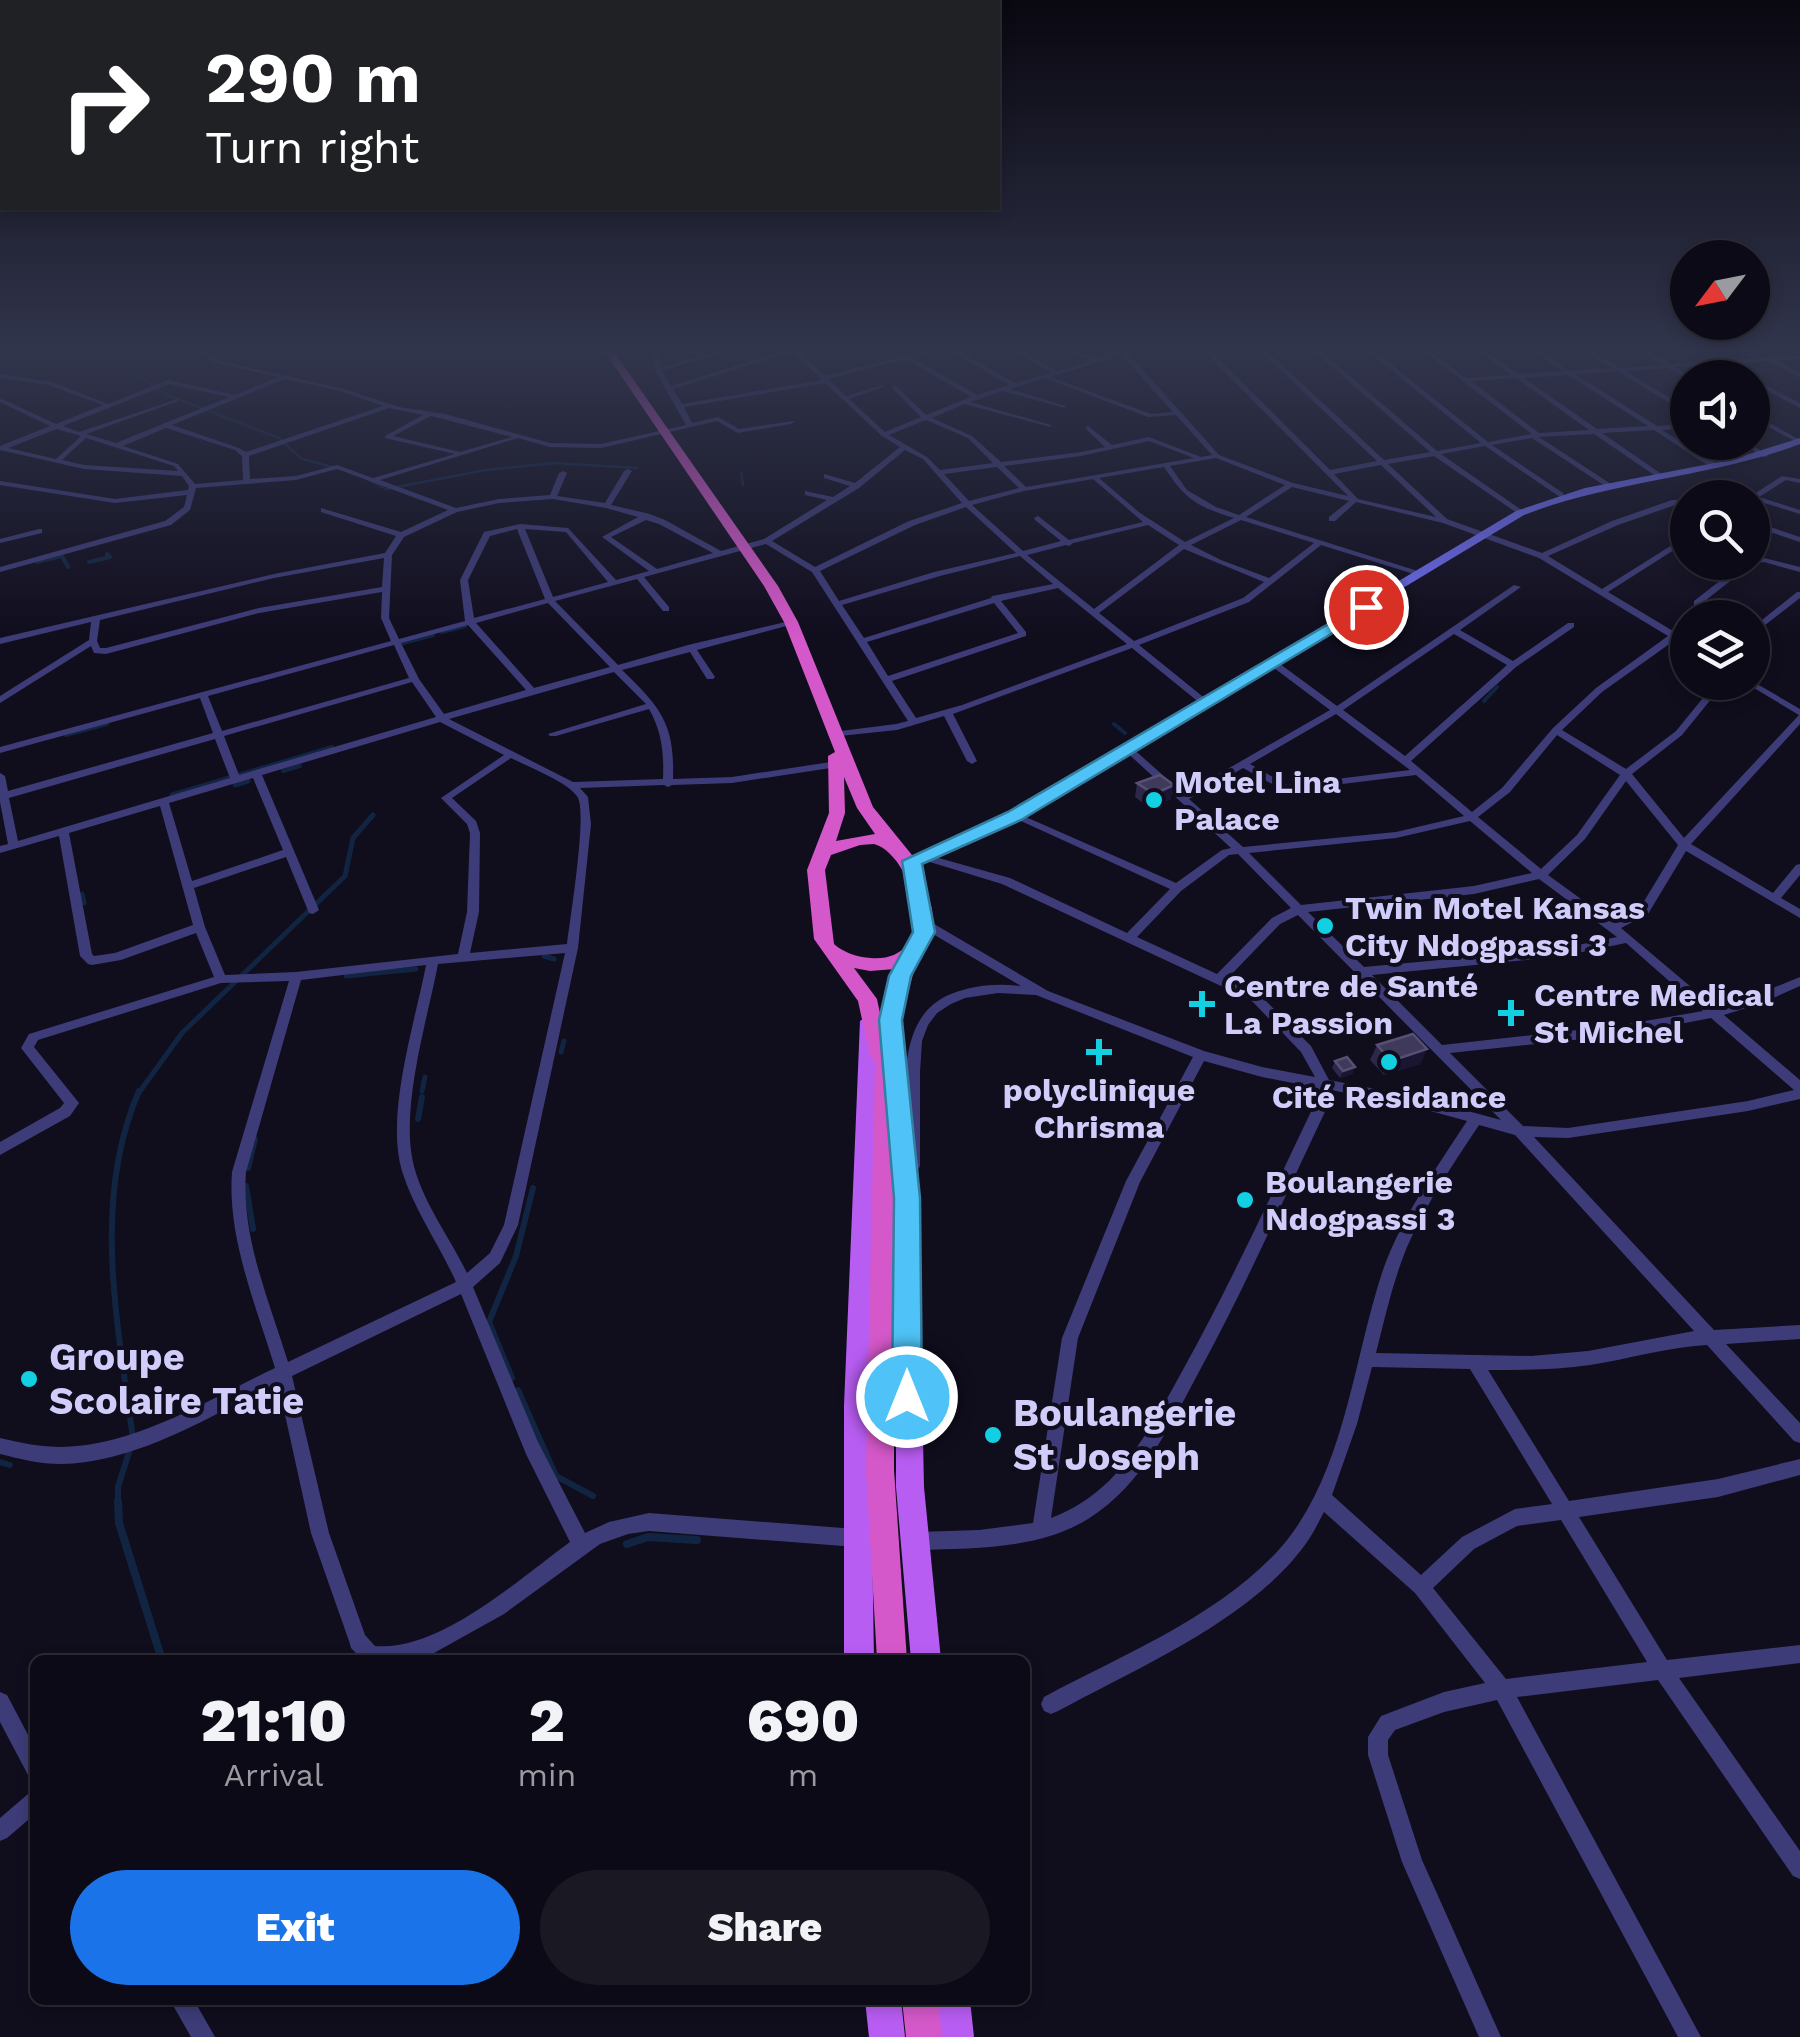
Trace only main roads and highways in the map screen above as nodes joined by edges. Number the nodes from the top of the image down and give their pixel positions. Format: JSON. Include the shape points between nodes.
{"nodes":[{"id":1,"x":675,"y":447,"type":"edge"},
{"id":2,"x":1788,"y":447,"type":"edge"},
{"id":3,"x":834,"y":737,"type":"junction"},
{"id":4,"x":889,"y":841,"type":"junction"},
{"id":5,"x":824,"y":852,"type":"junction"},
{"id":6,"x":918,"y":859,"type":"junction"},
{"id":7,"x":832,"y":952,"type":"junction"},
{"id":8,"x":909,"y":954,"type":"junction"},
{"id":9,"x":881,"y":1017,"type":"junction"},
{"id":10,"x":859,"y":1655,"type":"edge"},
{"id":11,"x":892,"y":1655,"type":"edge"},
{"id":12,"x":925,"y":1655,"type":"edge"},
{"id":13,"x":884,"y":2005,"type":"edge"},
{"id":14,"x":921,"y":2005,"type":"edge"},
{"id":15,"x":953,"y":2005,"type":"edge"},
{"id":16,"x":887,"y":2037,"type":"edge"},
{"id":17,"x":924,"y":2037,"type":"edge"},
{"id":18,"x":956,"y":2037,"type":"edge"}],
"edges":[{"from":1,"to":3,"type":"highway","via":[[791,622]]},
{"from":2,"to":6,"type":"main road","via":[[1560,495],[1520,513],[1014,816]]},
{"from":3,"to":4,"type":"highway","via":[[864,808]]},
{"from":3,"to":5,"type":"highway","via":[[837,813]]},
{"from":4,"to":5,"type":"highway","via":[[860,839]]},
{"from":4,"to":6,"type":"highway"},
{"from":5,"to":7,"type":"highway","via":[[816,870],[823,939]]},
{"from":6,"to":8,"type":"highway","via":[[925,924]]},
{"from":7,"to":8,"type":"highway","via":[[860,966]]},
{"from":7,"to":9,"type":"highway"},
{"from":8,"to":9,"type":"highway"},
{"from":9,"to":10,"type":"main road","via":[[856,1538]]},
{"from":9,"to":11,"type":"highway","via":[[880,1470]]},
{"from":9,"to":12,"type":"main road","via":[[907,1198],[907,1397]]},
{"from":13,"to":16,"type":"main road"},
{"from":14,"to":17,"type":"highway"},
{"from":15,"to":18,"type":"main road"}]}
